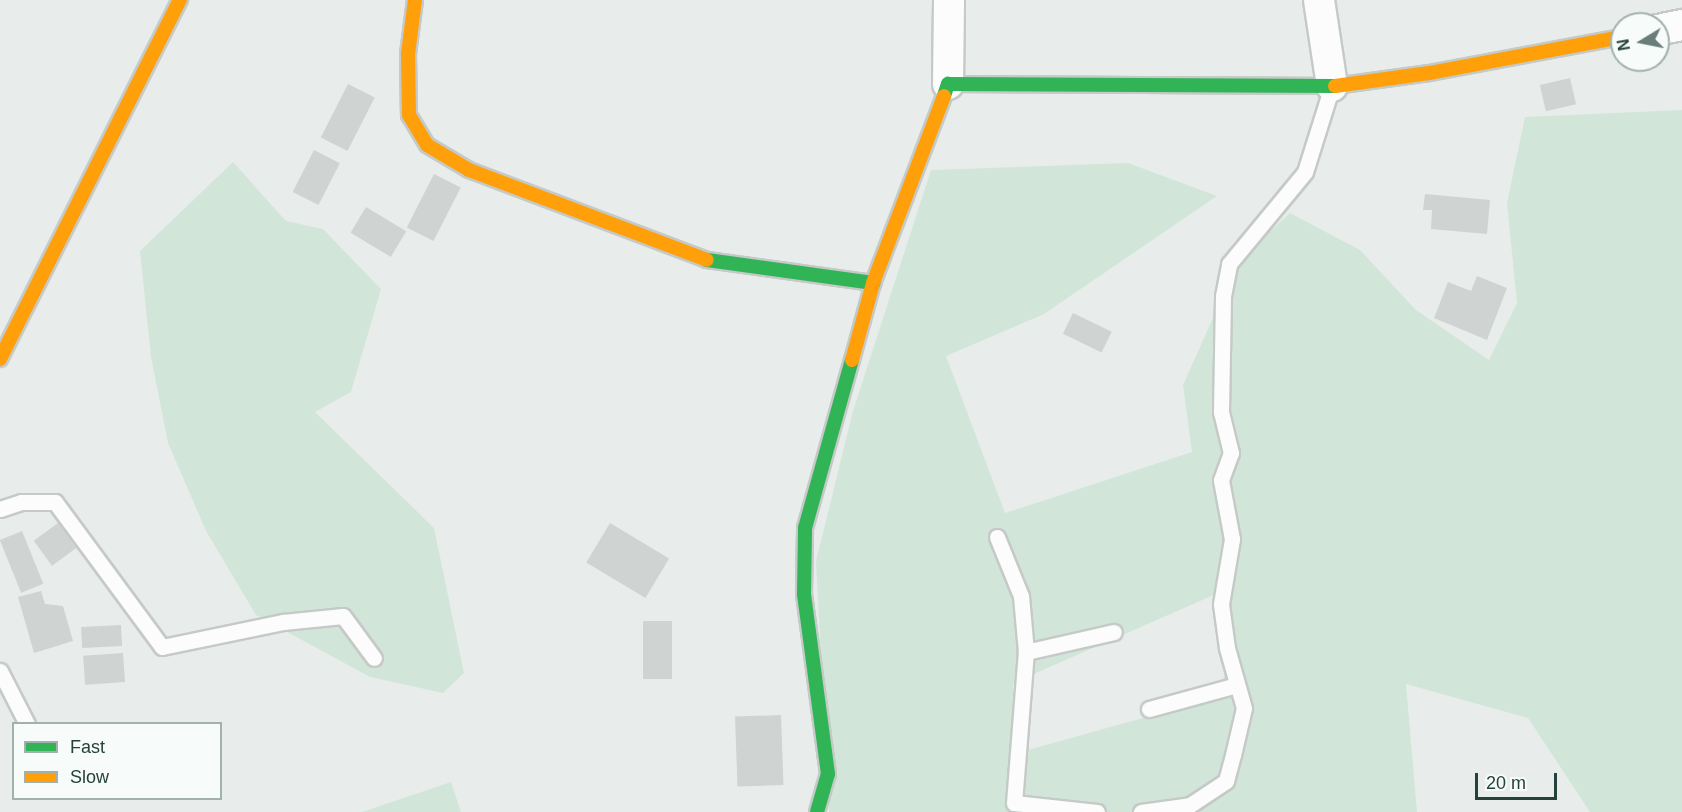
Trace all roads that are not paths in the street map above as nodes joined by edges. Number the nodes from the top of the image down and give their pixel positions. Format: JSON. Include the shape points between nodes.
{"nodes":[{"id":1,"x":180,"y":0,"type":"edge"},
{"id":2,"x":415,"y":0,"type":"edge"},
{"id":3,"x":950,"y":0,"type":"edge"},
{"id":4,"x":1319,"y":0,"type":"edge"},
{"id":5,"x":1610,"y":39,"type":"edge"},
{"id":6,"x":948,"y":84,"type":"junction"},
{"id":7,"x":1332,"y":86,"type":"junction"},
{"id":8,"x":873,"y":283,"type":"junction"},
{"id":9,"x":0,"y":359,"type":"edge"},
{"id":10,"x":0,"y":509,"type":"edge"},
{"id":11,"x":997,"y":537,"type":"dead end"},
{"id":12,"x":1114,"y":632,"type":"dead end"},
{"id":13,"x":1026,"y":652,"type":"junction"},
{"id":14,"x":374,"y":658,"type":"dead end"},
{"id":15,"x":0,"y":671,"type":"edge"},
{"id":16,"x":1237,"y":686,"type":"junction"},
{"id":17,"x":1149,"y":709,"type":"dead end"},
{"id":18,"x":26,"y":722,"type":"edge"},
{"id":19,"x":1015,"y":808,"type":"edge"},
{"id":20,"x":817,"y":812,"type":"edge"},
{"id":21,"x":1097,"y":812,"type":"edge"},
{"id":22,"x":1141,"y":812,"type":"edge"}],
"edges":[{"from":1,"to":9,"type":"street"},
{"from":2,"to":8,"type":"street","via":[[408,54],[409,115],[427,145],[469,170],[696,260]]},
{"from":3,"to":6,"type":"street"},
{"from":4,"to":7,"type":"street"},
{"from":5,"to":7,"type":"street","via":[[1429,73]]},
{"from":6,"to":7,"type":"street"},
{"from":6,"to":8,"type":"street"},
{"from":7,"to":16,"type":"lane","via":[[1305,172],[1229,264],[1223,296],[1221,412],[1231,453],[1221,480],[1232,539],[1221,604]]},
{"from":8,"to":20,"type":"street","via":[[805,528],[804,594],[828,774]]},
{"from":10,"to":14,"type":"lane","via":[[21,502],[55,502],[162,647],[283,622],[343,616]]},
{"from":11,"to":13,"type":"lane","via":[[1021,596]]},
{"from":12,"to":13,"type":"lane"},
{"from":13,"to":19,"type":"lane"},
{"from":15,"to":18,"type":"lane"},
{"from":16,"to":17,"type":"lane"},
{"from":16,"to":22,"type":"lane","via":[[1244,708],[1226,781],[1190,805]]},
{"from":19,"to":21,"type":"lane"}]}
